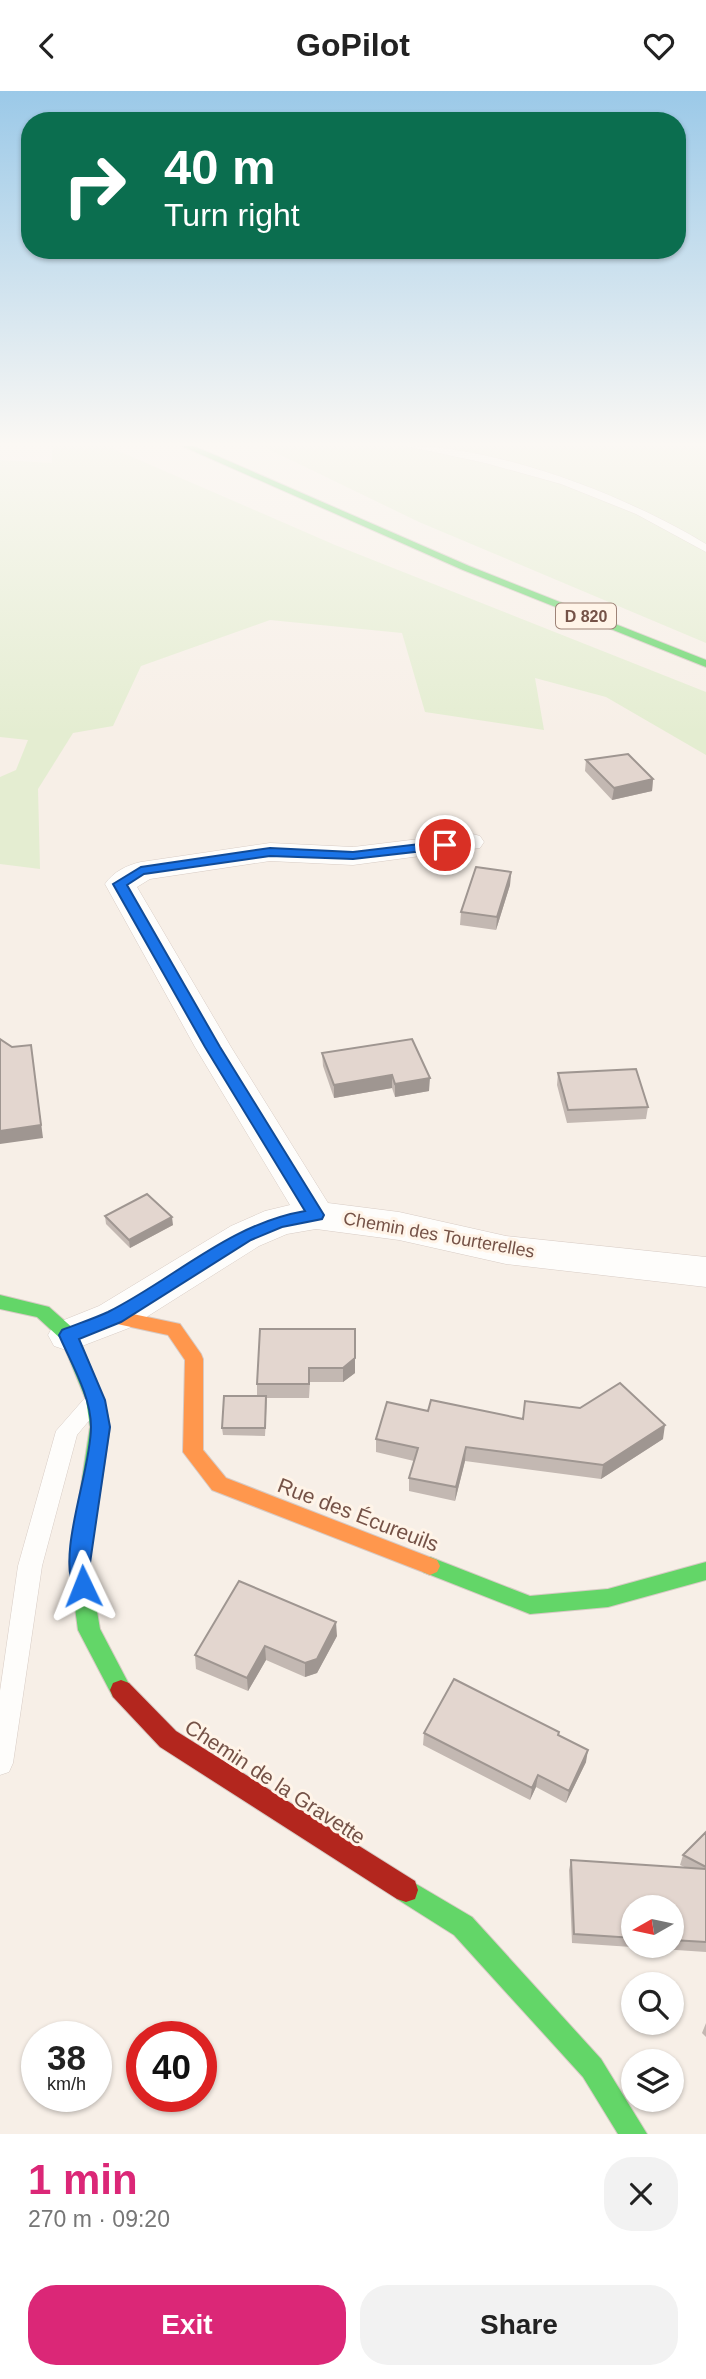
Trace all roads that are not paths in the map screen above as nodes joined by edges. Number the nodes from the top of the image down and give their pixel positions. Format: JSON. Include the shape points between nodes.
{"nodes":[{"id":1,"x":402,"y":541,"type":"edge"},
{"id":2,"x":706,"y":664,"type":"edge"},
{"id":3,"x":469,"y":842,"type":"dead end"},
{"id":4,"x":316,"y":1215,"type":"junction"},
{"id":5,"x":706,"y":1272,"type":"edge"},
{"id":6,"x":0,"y":1302,"type":"edge"},
{"id":7,"x":114,"y":1317,"type":"junction"},
{"id":8,"x":69,"y":1335,"type":"junction"},
{"id":9,"x":95,"y":1400,"type":"junction"},
{"id":10,"x":706,"y":1571,"type":"edge"},
{"id":11,"x":0,"y":1763,"type":"edge"},
{"id":12,"x":633,"y":2134,"type":"edge"}],
"edges":[{"from":1,"to":2,"type":"street","number":"D 820"},
{"from":3,"to":4,"type":"street","via":[[353,856],[270,852],[141,871],[120,884]]},
{"from":4,"to":5,"type":"street","name":"Chemin des Tourterelles","via":[[377,1222],[506,1250]]},
{"from":4,"to":7,"type":"street","name":"Chemin des Tourterelles","via":[[279,1221],[245,1236]]},
{"from":6,"to":8,"type":"street","name":"Chemin de la Gravette","via":[[43,1312]]},
{"from":7,"to":8,"type":"street","name":"Chemin des Tourterelles"},
{"from":7,"to":10,"type":"street","name":"Rue des Écureuils","via":[[174,1329],[194,1359],[193,1452],[219,1484],[530,1605],[608,1598]]},
{"from":8,"to":9,"type":"street","name":"Chemin de la Gravette"},
{"from":9,"to":11,"type":"lane","via":[[67,1431],[30,1566]]},
{"from":9,"to":12,"type":"street","name":"Chemin de la Gravette","via":[[100,1427],[79,1563],[89,1630],[118,1688],[168,1739],[463,1927],[592,2068]]}]}
